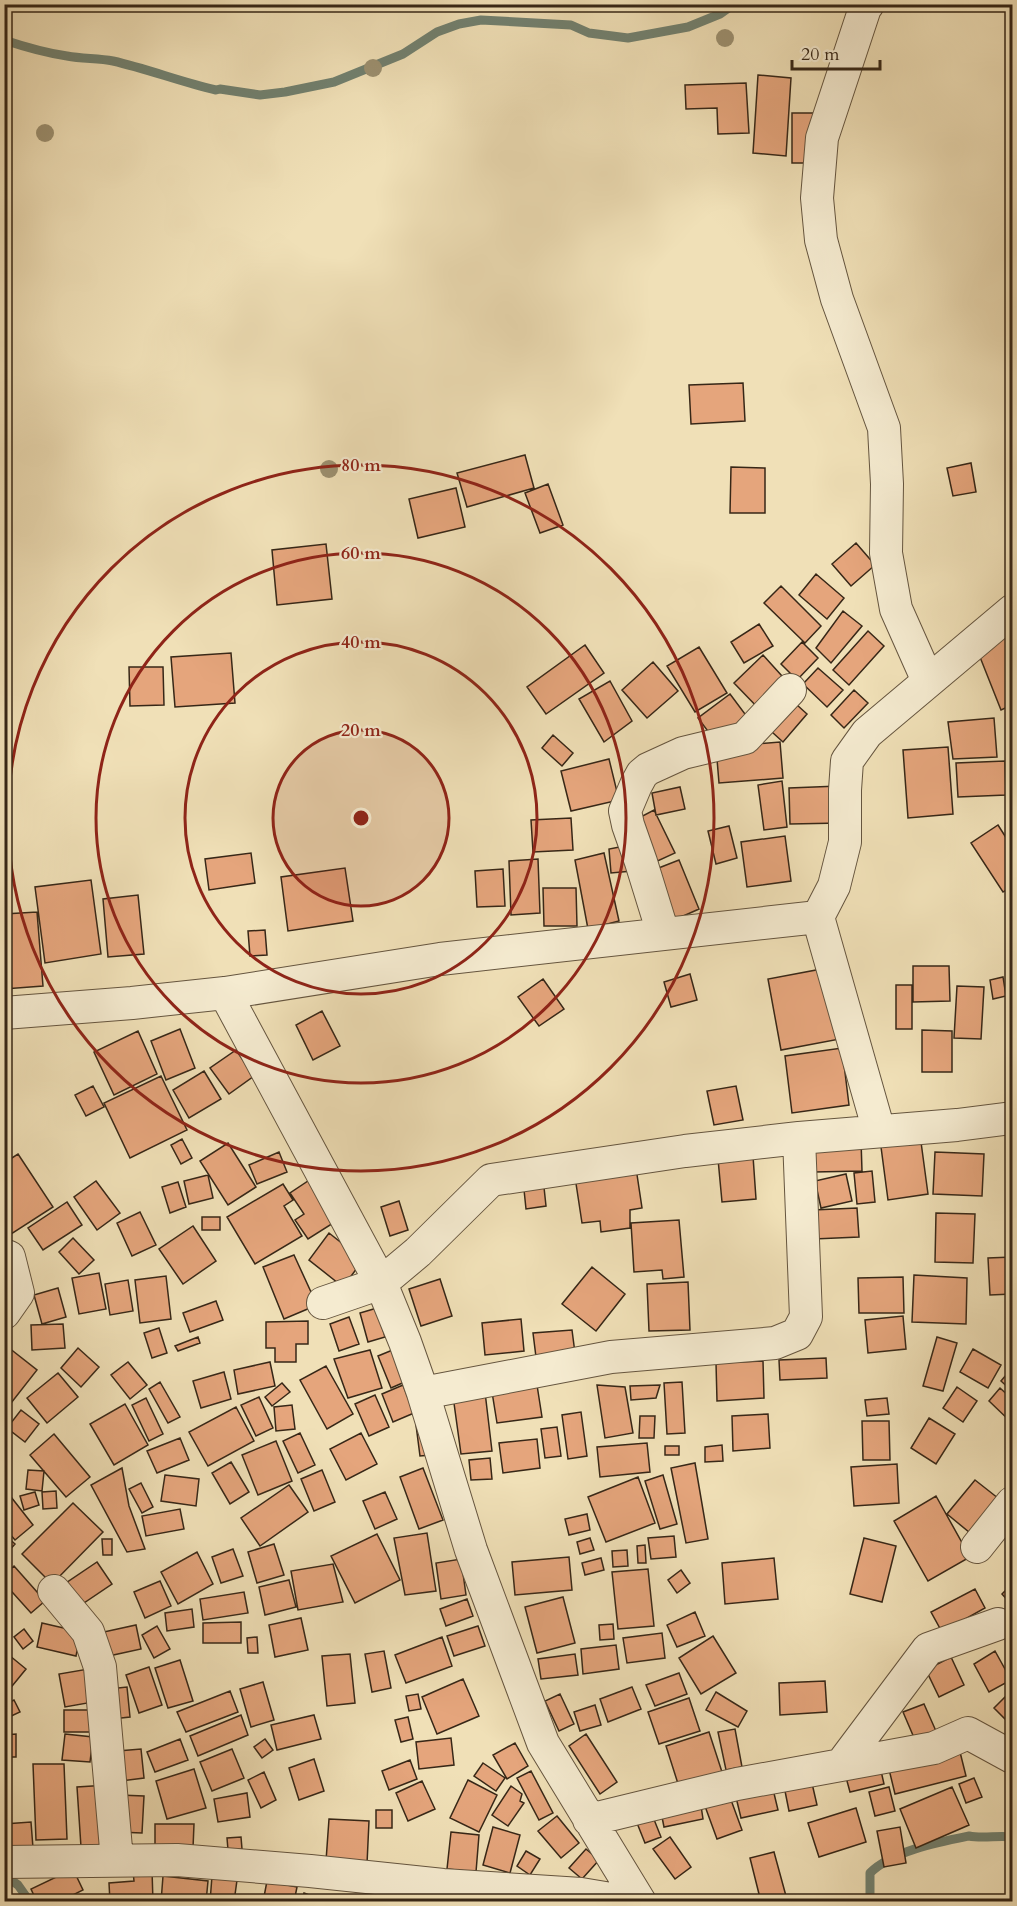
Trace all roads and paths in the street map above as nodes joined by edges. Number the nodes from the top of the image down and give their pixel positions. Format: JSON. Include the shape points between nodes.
{"nodes":[{"id":1,"x":868,"y":4,"type":"edge"},
{"id":2,"x":1012,"y":611,"type":"edge"},
{"id":3,"x":928,"y":681,"type":"junction"},
{"id":4,"x":790,"y":690,"type":"dead end"},
{"id":5,"x":818,"y":917,"type":"junction"},
{"id":6,"x":663,"y":933,"type":"junction"},
{"id":7,"x":225,"y":993,"type":"junction"},
{"id":8,"x":4,"y":1013,"type":"edge"},
{"id":9,"x":1012,"y":1118,"type":"edge"},
{"id":10,"x":879,"y":1131,"type":"junction"},
{"id":11,"x":799,"y":1138,"type":"junction"},
{"id":12,"x":4,"y":1255,"type":"edge"},
{"id":13,"x":381,"y":1283,"type":"junction"},
{"id":14,"x":323,"y":1303,"type":"dead end"},
{"id":15,"x":4,"y":1313,"type":"edge"},
{"id":16,"x":423,"y":1393,"type":"junction"},
{"id":17,"x":1012,"y":1503,"type":"edge"},
{"id":18,"x":977,"y":1547,"type":"dead end"},
{"id":19,"x":54,"y":1591,"type":"dead end"},
{"id":20,"x":998,"y":1624,"type":"dead end"},
{"id":21,"x":1012,"y":1756,"type":"edge"},
{"id":22,"x":841,"y":1765,"type":"junction"},
{"id":23,"x":589,"y":1820,"type":"junction"},
{"id":24,"x":117,"y":1860,"type":"junction"},
{"id":25,"x":7,"y":1861,"type":"edge"},
{"id":26,"x":629,"y":1902,"type":"edge"},
{"id":27,"x":640,"y":1902,"type":"edge"}],
"edges":[{"from":1,"to":3,"type":"street","via":[[822,138],[817,198],[821,240],[837,299],[884,428],[886,553],[896,609]]},
{"from":2,"to":3,"type":"street"},
{"from":3,"to":5,"type":"street","via":[[867,733],[847,761],[845,842],[834,886]]},
{"from":4,"to":6,"type":"street","via":[[745,738],[683,753],[648,769],[636,785],[625,811]]},
{"from":5,"to":6,"type":"street"},
{"from":5,"to":10,"type":"street"},
{"from":6,"to":7,"type":"street","via":[[440,959]]},
{"from":7,"to":8,"type":"street"},
{"from":7,"to":13,"type":"street"},
{"from":9,"to":10,"type":"street"},
{"from":10,"to":11,"type":"street"},
{"from":11,"to":13,"type":"street","via":[[491,1180]]},
{"from":11,"to":16,"type":"street","via":[[806,1317],[797,1334],[775,1343],[611,1357]]},
{"from":12,"to":15,"type":"street","via":[[9,1257],[18,1293]]},
{"from":13,"to":14,"type":"street"},
{"from":13,"to":16,"type":"street"},
{"from":16,"to":23,"type":"street","via":[[471,1550],[543,1743]]},
{"from":17,"to":18,"type":"street"},
{"from":19,"to":24,"type":"street","via":[[88,1632],[99,1667]]},
{"from":20,"to":22,"type":"street","via":[[928,1649]]},
{"from":21,"to":22,"type":"street","via":[[968,1733],[934,1748]]},
{"from":22,"to":23,"type":"street","via":[[737,1784]]},
{"from":23,"to":27,"type":"street"},
{"from":24,"to":25,"type":"street"},
{"from":24,"to":26,"type":"street","via":[[255,1866],[581,1894]]}]}
